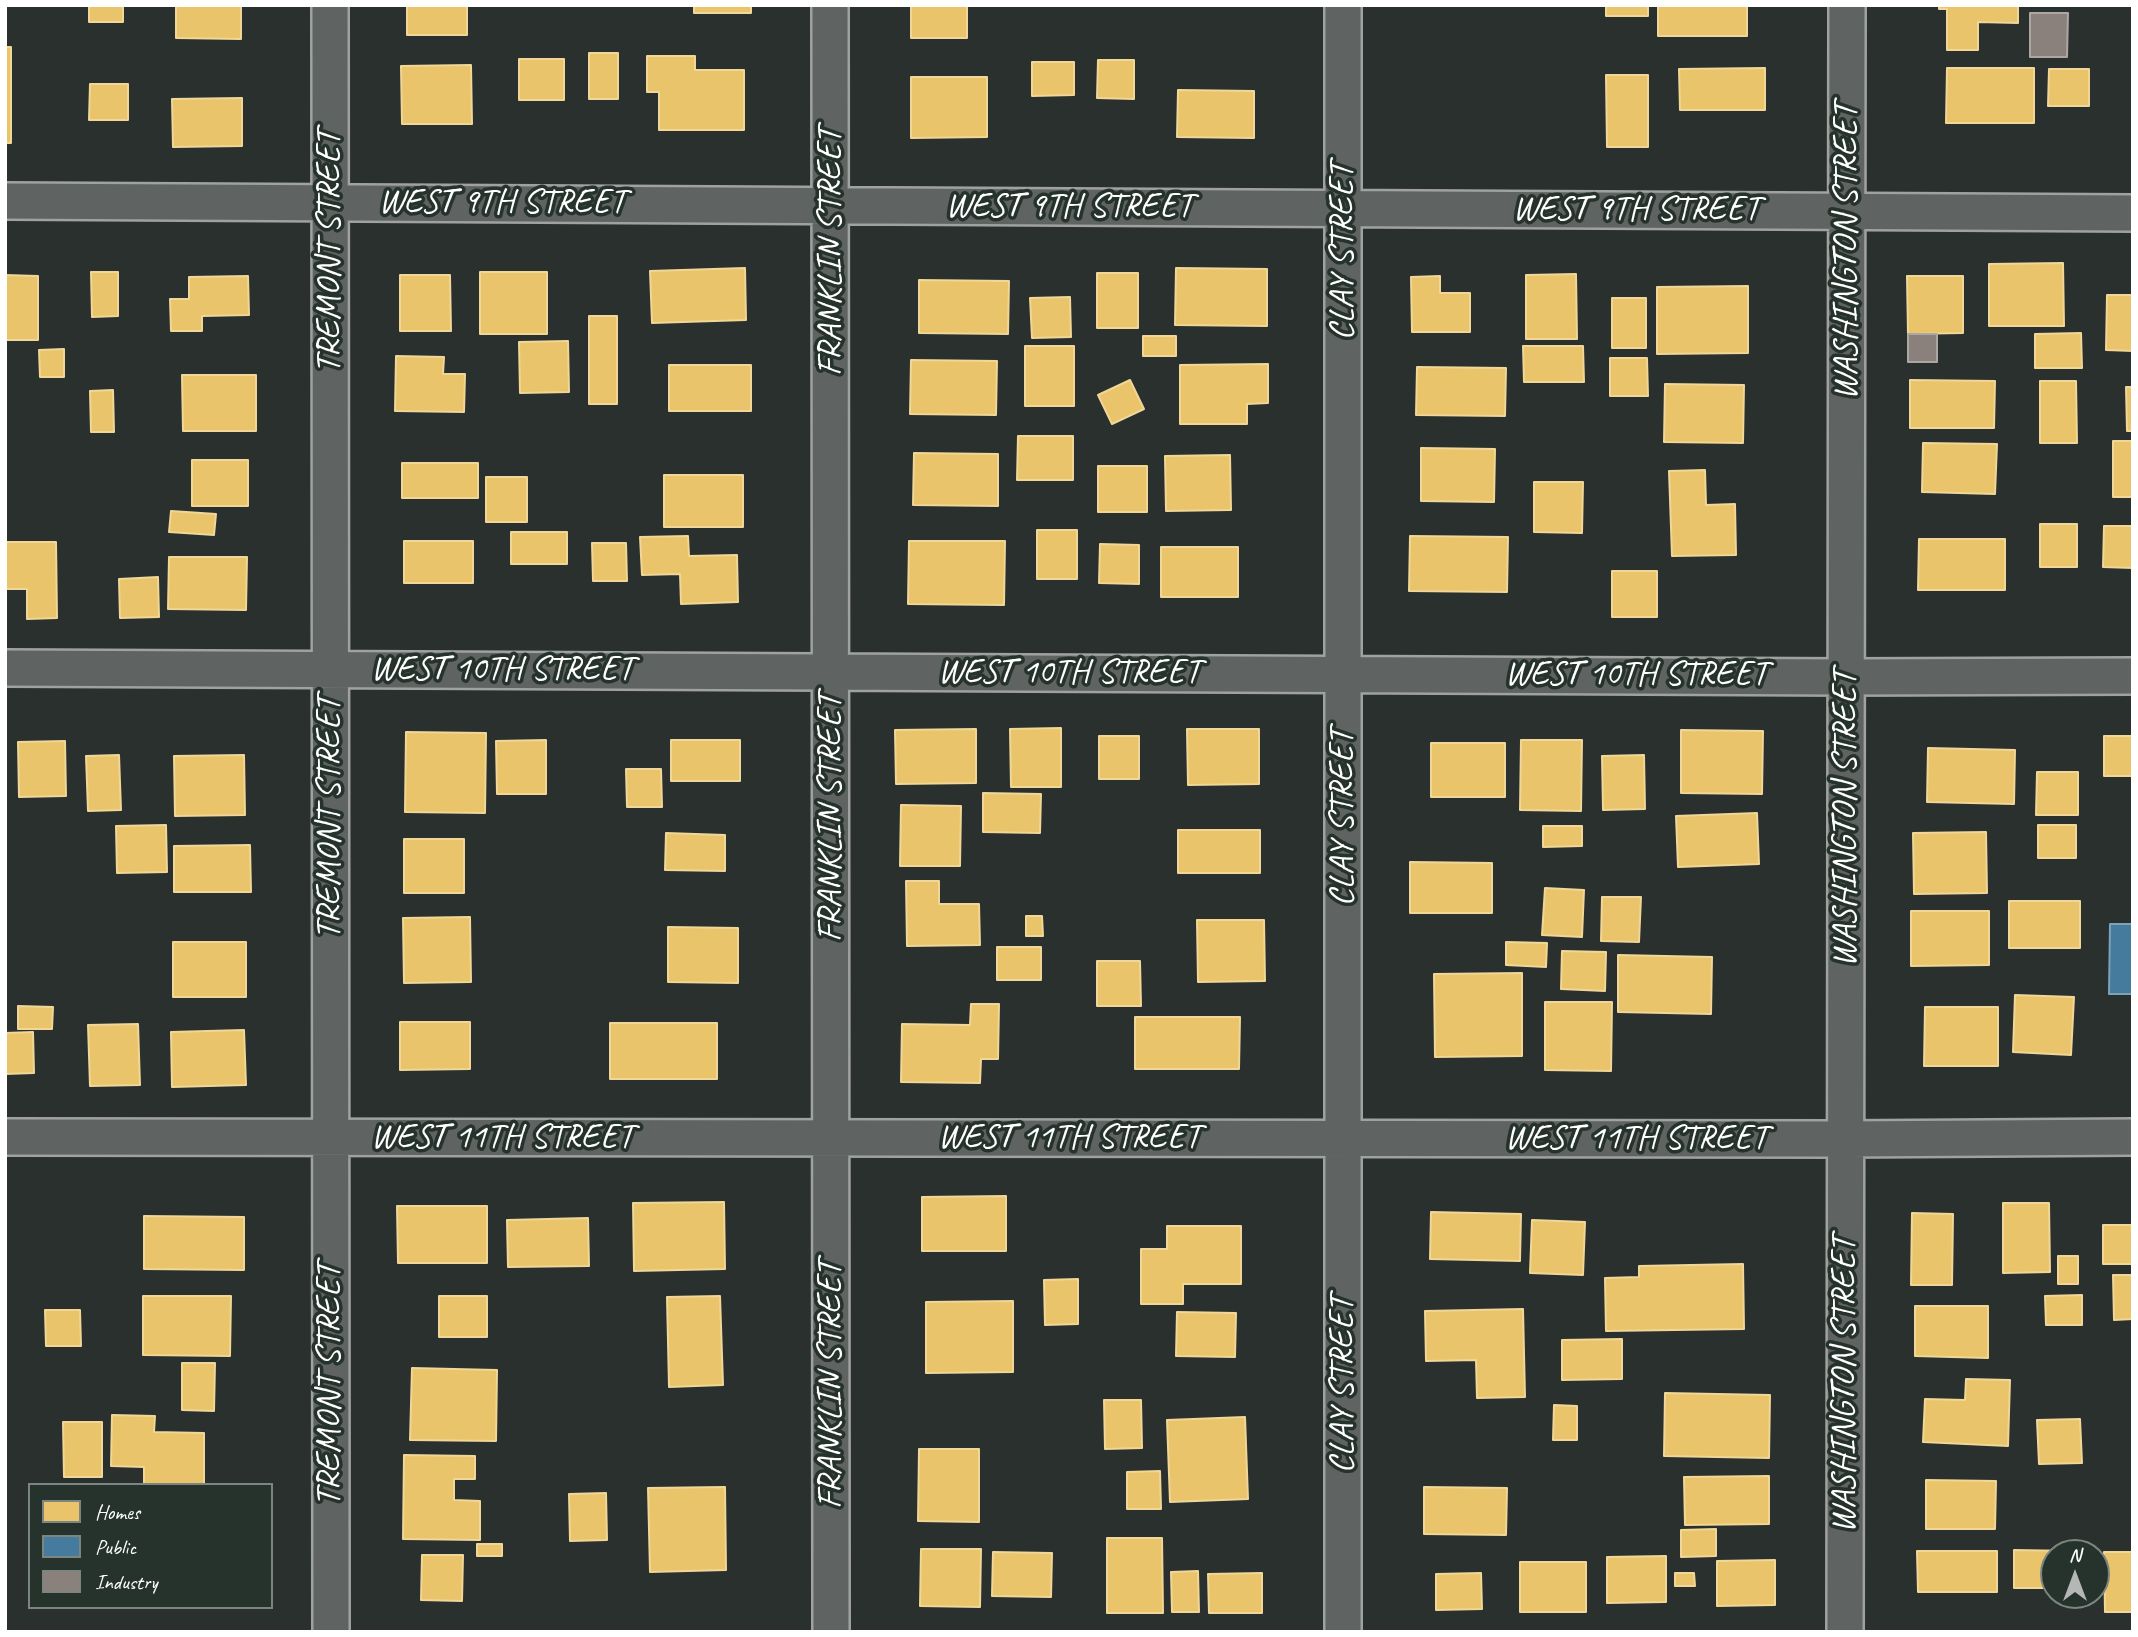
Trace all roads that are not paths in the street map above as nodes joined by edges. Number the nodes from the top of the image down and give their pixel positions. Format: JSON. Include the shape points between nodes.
{"nodes":[{"id":1,"x":330,"y":5,"type":"edge"},
{"id":2,"x":830,"y":5,"type":"edge"},
{"id":3,"x":1343,"y":5,"type":"edge"},
{"id":4,"x":1847,"y":5,"type":"edge"},
{"id":5,"x":5,"y":201,"type":"edge"},
{"id":6,"x":330,"y":203,"type":"junction"},
{"id":7,"x":831,"y":205,"type":"junction"},
{"id":8,"x":1343,"y":208,"type":"junction"},
{"id":9,"x":1847,"y":211,"type":"junction"},
{"id":10,"x":2133,"y":212,"type":"edge"},
{"id":11,"x":5,"y":668,"type":"edge"},
{"id":12,"x":330,"y":669,"type":"junction"},
{"id":13,"x":831,"y":672,"type":"junction"},
{"id":14,"x":1343,"y":674,"type":"junction"},
{"id":15,"x":2133,"y":676,"type":"edge"},
{"id":16,"x":1846,"y":677,"type":"junction"},
{"id":17,"x":5,"y":1137,"type":"edge"},
{"id":18,"x":2133,"y":1137,"type":"edge"},
{"id":19,"x":330,"y":1138,"type":"junction"},
{"id":20,"x":831,"y":1138,"type":"junction"},
{"id":21,"x":1343,"y":1139,"type":"junction"},
{"id":22,"x":1845,"y":1139,"type":"junction"},
{"id":23,"x":331,"y":1632,"type":"edge"},
{"id":24,"x":831,"y":1632,"type":"edge"},
{"id":25,"x":1343,"y":1632,"type":"edge"},
{"id":26,"x":1845,"y":1632,"type":"edge"}],
"edges":[{"from":1,"to":6,"type":"street","name":"TREMONT STREET"},
{"from":2,"to":7,"type":"street","name":"FRANKLIN STREET"},
{"from":3,"to":8,"type":"street","name":"CLAY STREET"},
{"from":4,"to":9,"type":"street","name":"WASHINGTON STREET"},
{"from":5,"to":6,"type":"street","name":"WEST 9TH STREET"},
{"from":6,"to":7,"type":"street","name":"WEST 9TH STREET"},
{"from":6,"to":12,"type":"street","name":"TREMONT STREET"},
{"from":7,"to":8,"type":"street","name":"WEST 9TH STREET"},
{"from":7,"to":13,"type":"street","name":"FRANKLIN STREET"},
{"from":8,"to":9,"type":"street","name":"WEST 9TH STREET"},
{"from":8,"to":14,"type":"street","name":"CLAY STREET"},
{"from":9,"to":10,"type":"street","name":"WEST 9TH STREET"},
{"from":9,"to":16,"type":"street","name":"WASHINGTON STREET"},
{"from":11,"to":12,"type":"street","name":"WEST 10TH STREET"},
{"from":12,"to":13,"type":"street","name":"WEST 10TH STREET"},
{"from":12,"to":19,"type":"street","name":"TREMONT STREET"},
{"from":13,"to":14,"type":"street","name":"WEST 10TH STREET"},
{"from":13,"to":20,"type":"street","name":"FRANKLIN STREET"},
{"from":14,"to":16,"type":"street","name":"WEST 10TH STREET"},
{"from":14,"to":21,"type":"street","name":"CLAY STREET"},
{"from":15,"to":16,"type":"street","name":"WEST 10TH STREET"},
{"from":16,"to":22,"type":"street","name":"WASHINGTON STREET"},
{"from":17,"to":19,"type":"street","name":"WEST 11TH STREET"},
{"from":18,"to":22,"type":"street","name":"WEST 11TH STREET"},
{"from":19,"to":20,"type":"street","name":"WEST 11TH STREET"},
{"from":19,"to":23,"type":"street","name":"TREMONT STREET"},
{"from":20,"to":21,"type":"street","name":"WEST 11TH STREET"},
{"from":20,"to":24,"type":"street","name":"FRANKLIN STREET"},
{"from":21,"to":22,"type":"street","name":"WEST 11TH STREET"},
{"from":21,"to":25,"type":"street","name":"CLAY STREET"},
{"from":22,"to":26,"type":"street","name":"WASHINGTON STREET"}]}
